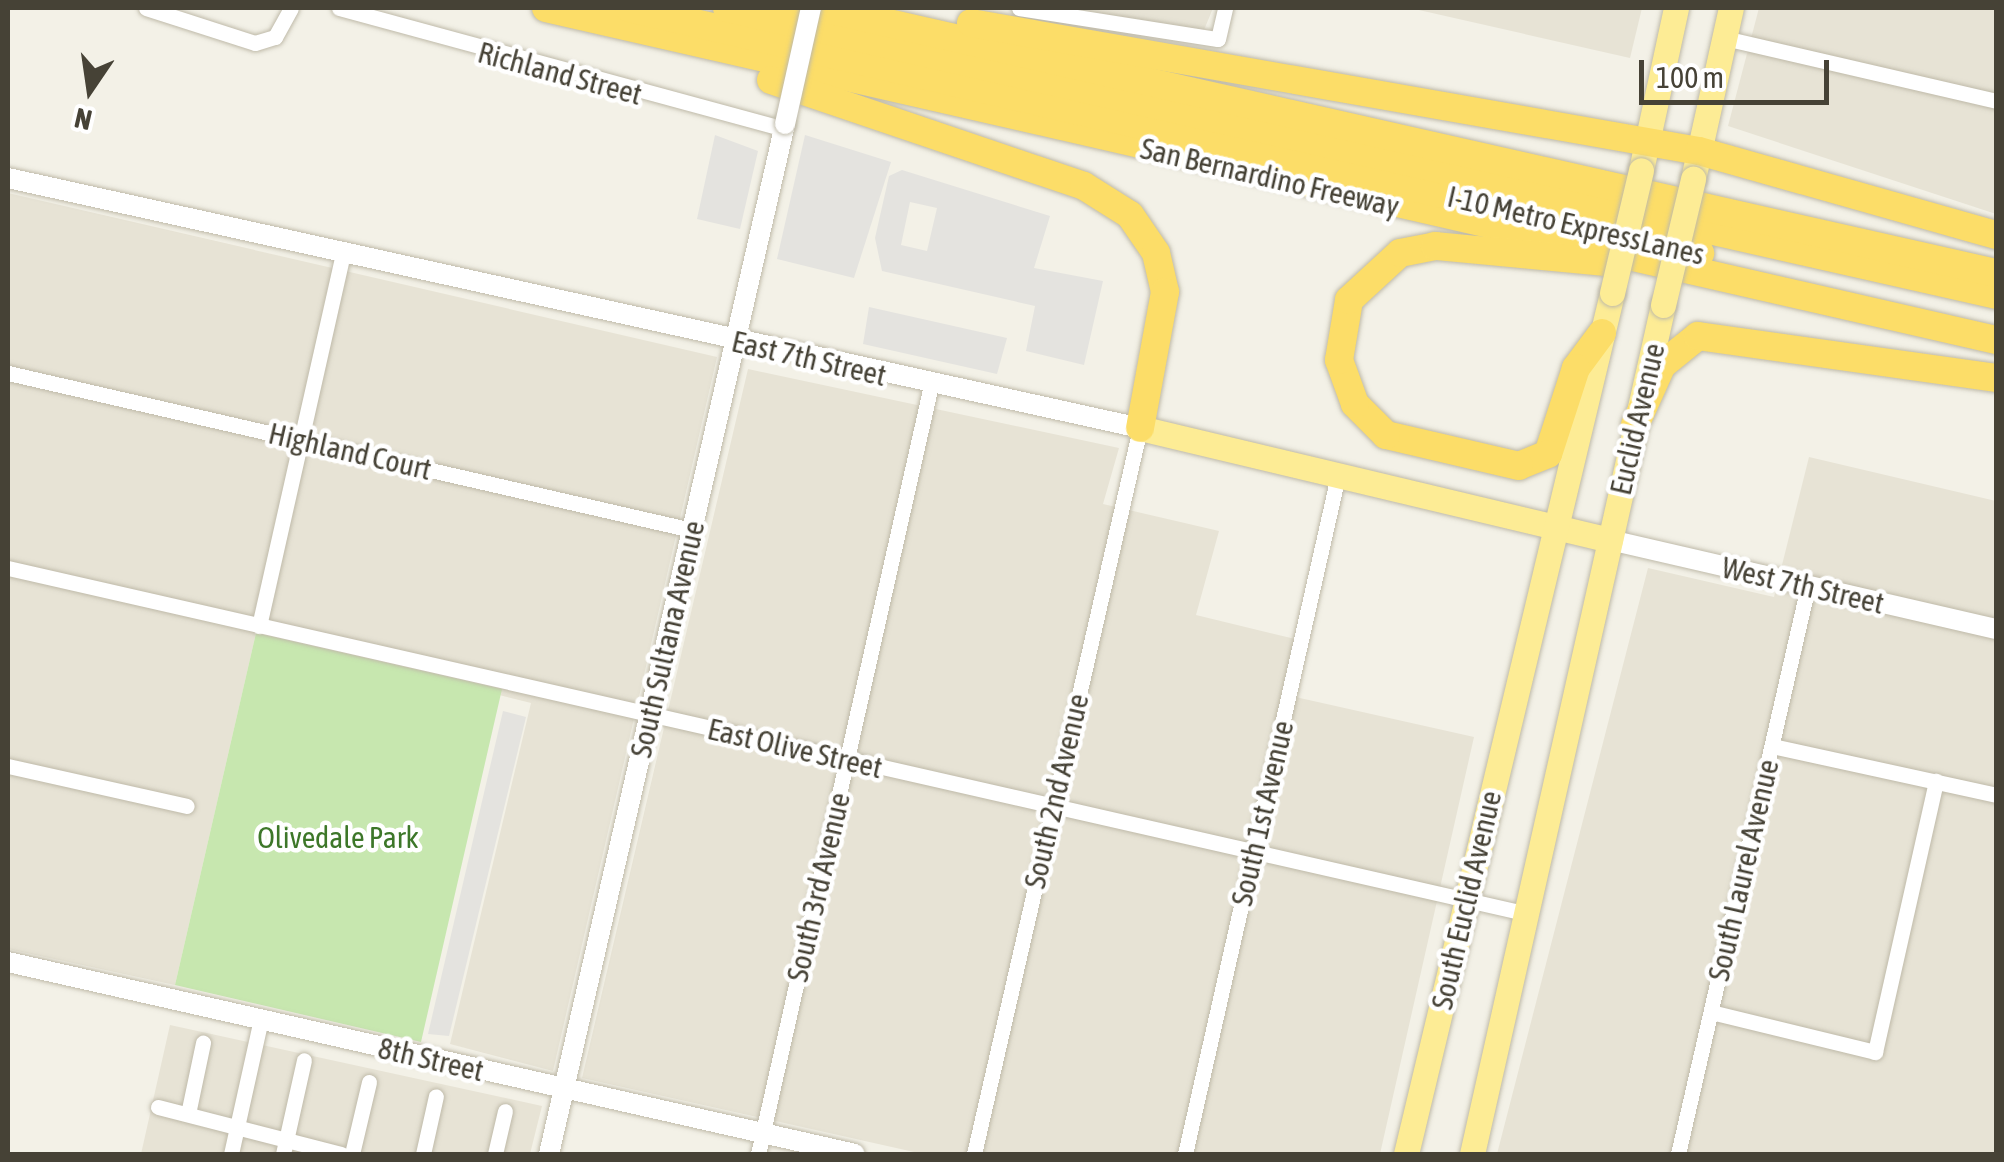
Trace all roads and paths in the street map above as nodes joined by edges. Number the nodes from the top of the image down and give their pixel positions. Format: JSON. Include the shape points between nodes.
{"nodes":[{"id":1,"x":146,"y":8,"type":"edge"},
{"id":2,"x":291,"y":8,"type":"edge"},
{"id":3,"x":340,"y":8,"type":"edge"},
{"id":4,"x":546,"y":8,"type":"edge"},
{"id":5,"x":727,"y":8,"type":"edge"},
{"id":6,"x":822,"y":8,"type":"edge"},
{"id":7,"x":1020,"y":8,"type":"edge"},
{"id":8,"x":1225,"y":8,"type":"edge"},
{"id":9,"x":1676,"y":8,"type":"edge"},
{"id":10,"x":1731,"y":8,"type":"edge"},
{"id":11,"x":626,"y":18,"type":"edge"},
{"id":12,"x":1724,"y":38,"type":"junction"},
{"id":13,"x":1996,"y":101,"type":"edge"},
{"id":14,"x":785,"y":126,"type":"junction"},
{"id":15,"x":1649,"y":141,"type":"junction"},
{"id":16,"x":1699,"y":151,"type":"junction"},
{"id":17,"x":8,"y":178,"type":"edge"},
{"id":18,"x":1996,"y":234,"type":"edge"},
{"id":19,"x":343,"y":252,"type":"junction"},
{"id":20,"x":1657,"y":263,"type":"junction"},
{"id":21,"x":1996,"y":273,"type":"edge"},
{"id":22,"x":1996,"y":295,"type":"edge"},
{"id":23,"x":1996,"y":321,"type":"edge"},
{"id":24,"x":1602,"y":332,"type":"junction"},
{"id":25,"x":1996,"y":340,"type":"edge"},
{"id":26,"x":735,"y":342,"type":"junction"},
{"id":27,"x":8,"y":373,"type":"edge"},
{"id":28,"x":1996,"y":378,"type":"edge"},
{"id":29,"x":931,"y":385,"type":"junction"},
{"id":30,"x":1635,"y":425,"type":"junction"},
{"id":31,"x":1140,"y":428,"type":"junction"},
{"id":32,"x":301,"y":440,"type":"junction"},
{"id":33,"x":1339,"y":471,"type":"junction"},
{"id":34,"x":1552,"y":524,"type":"junction"},
{"id":35,"x":692,"y":530,"type":"junction"},
{"id":36,"x":1610,"y":540,"type":"junction"},
{"id":37,"x":8,"y":568,"type":"edge"},
{"id":38,"x":1808,"y":586,"type":"junction"},
{"id":39,"x":259,"y":626,"type":"junction"},
{"id":40,"x":1996,"y":629,"type":"edge"},
{"id":41,"x":1524,"y":644,"type":"joint"},
{"id":42,"x":1582,"y":659,"type":"joint"},
{"id":43,"x":650,"y":714,"type":"junction"},
{"id":44,"x":1772,"y":746,"type":"junction"},
{"id":45,"x":847,"y":759,"type":"junction"},
{"id":46,"x":8,"y":766,"type":"edge"},
{"id":47,"x":1936,"y":781,"type":"junction"},
{"id":48,"x":1996,"y":795,"type":"edge"},
{"id":49,"x":187,"y":806,"type":"dead end"},
{"id":50,"x":1053,"y":806,"type":"junction"},
{"id":51,"x":1254,"y":852,"type":"junction"},
{"id":52,"x":1466,"y":900,"type":"junction"},
{"id":53,"x":1524,"y":913,"type":"junction"},
{"id":54,"x":8,"y":962,"type":"edge"},
{"id":55,"x":1711,"y":1012,"type":"junction"},
{"id":56,"x":261,"y":1019,"type":"junction"},
{"id":57,"x":203,"y":1043,"type":"dead end"},
{"id":58,"x":304,"y":1060,"type":"dead end"},
{"id":59,"x":369,"y":1082,"type":"dead end"},
{"id":60,"x":563,"y":1090,"type":"junction"},
{"id":61,"x":436,"y":1096,"type":"dead end"},
{"id":62,"x":158,"y":1108,"type":"dead end"},
{"id":63,"x":505,"y":1111,"type":"dead end"},
{"id":64,"x":188,"y":1114,"type":"junction"},
{"id":65,"x":237,"y":1125,"type":"junction"},
{"id":66,"x":287,"y":1136,"type":"junction"},
{"id":67,"x":760,"y":1145,"type":"edge"},
{"id":68,"x":231,"y":1154,"type":"edge"},
{"id":69,"x":283,"y":1154,"type":"edge"},
{"id":70,"x":341,"y":1154,"type":"edge"},
{"id":71,"x":352,"y":1154,"type":"edge"},
{"id":72,"x":423,"y":1154,"type":"edge"},
{"id":73,"x":495,"y":1154,"type":"edge"},
{"id":74,"x":548,"y":1154,"type":"edge"},
{"id":75,"x":855,"y":1154,"type":"edge"},
{"id":76,"x":974,"y":1154,"type":"edge"},
{"id":77,"x":1185,"y":1154,"type":"edge"},
{"id":78,"x":1406,"y":1154,"type":"edge"},
{"id":79,"x":1472,"y":1154,"type":"edge"},
{"id":80,"x":1678,"y":1154,"type":"edge"}],
"edges":[{"from":1,"to":2,"type":"street","via":[[254,42],[275,37]]},
{"from":3,"to":14,"type":"street","name":"Richland Street"},
{"from":4,"to":11,"type":"highway","name":"San Bernardino Freeway"},
{"from":5,"to":22,"type":"highway","name":"I-10 Metro ExpressLanes"},
{"from":6,"to":14,"type":"street","name":"South Sultana Avenue","bridge":true},
{"from":6,"to":15,"type":"highway","via":[[913,13]]},
{"from":6,"to":21,"type":"highway"},
{"from":7,"to":8,"type":"street","via":[[1218,39]]},
{"from":9,"to":15,"type":"main road","name":"Euclid Avenue"},
{"from":10,"to":12,"type":"main road","name":"Euclid Avenue"},
{"from":11,"to":20,"type":"highway","name":"San Bernardino Freeway"},
{"from":11,"to":23,"type":"highway","name":"I-10 Metro ExpressLanes"},
{"from":11,"to":31,"type":"highway","via":[[983,148],[1119,206],[1150,243],[1165,292]]},
{"from":12,"to":13,"type":"street"},
{"from":12,"to":16,"type":"main road","name":"Euclid Avenue"},
{"from":14,"to":26,"type":"street","name":"South Sultana Avenue"},
{"from":15,"to":16,"type":"highway"},
{"from":15,"to":24,"type":"main road","name":"Euclid Avenue","bridge":true},
{"from":16,"to":18,"type":"highway"},
{"from":16,"to":30,"type":"main road","name":"Euclid Avenue","bridge":true},
{"from":17,"to":19,"type":"street","name":"East 7th Street"},
{"from":19,"to":26,"type":"street","name":"East 7th Street"},
{"from":19,"to":32,"type":"street"},
{"from":20,"to":24,"type":"highway","via":[[1551,262],[1435,246],[1400,252],[1349,300],[1339,360],[1355,404],[1386,434],[1520,466],[1548,454],[1576,368]]},
{"from":20,"to":25,"type":"highway","name":"San Bernardino Freeway"},
{"from":24,"to":34,"type":"main road","name":"Euclid Avenue"},
{"from":26,"to":29,"type":"street","name":"East 7th Street"},
{"from":26,"to":35,"type":"street","name":"South Sultana Avenue"},
{"from":27,"to":32,"type":"street","name":"Highland Court"},
{"from":28,"to":30,"type":"highway","via":[[1698,336],[1675,346]]},
{"from":29,"to":31,"type":"street","name":"East 7th Street"},
{"from":29,"to":45,"type":"street","name":"South 3rd Avenue"},
{"from":30,"to":36,"type":"main road","name":"Euclid Avenue"},
{"from":31,"to":33,"type":"main road","name":"East 7th Street"},
{"from":31,"to":50,"type":"street","name":"South 2nd Avenue"},
{"from":32,"to":35,"type":"street","name":"Highland Court"},
{"from":32,"to":39,"type":"street"},
{"from":33,"to":34,"type":"main road","name":"East 7th Street"},
{"from":33,"to":51,"type":"street","name":"South 1st Avenue"},
{"from":34,"to":36,"type":"main road","name":"East 7th Street"},
{"from":34,"to":41,"type":"main road","name":"Euclid Avenue"},
{"from":35,"to":43,"type":"street","name":"South Sultana Avenue"},
{"from":36,"to":38,"type":"street","name":"West 7th Street"},
{"from":36,"to":42,"type":"main road","name":"Euclid Avenue"},
{"from":37,"to":39,"type":"street","name":"East Olive Street"},
{"from":38,"to":40,"type":"street","name":"West 7th Street"},
{"from":38,"to":44,"type":"street","name":"South Laurel Avenue"},
{"from":39,"to":43,"type":"street","name":"East Olive Street"},
{"from":41,"to":52,"type":"main road","name":"South Euclid Avenue"},
{"from":42,"to":53,"type":"main road","name":"South Euclid Avenue"},
{"from":43,"to":45,"type":"street","name":"East Olive Street"},
{"from":43,"to":60,"type":"street","name":"South Sultana Avenue"},
{"from":44,"to":47,"type":"street"},
{"from":44,"to":55,"type":"street","name":"South Laurel Avenue"},
{"from":45,"to":50,"type":"street","name":"East Olive Street"},
{"from":45,"to":67,"type":"street","name":"South 3rd Avenue"},
{"from":46,"to":49,"type":"street"},
{"from":47,"to":48,"type":"street"},
{"from":47,"to":55,"type":"street","via":[[1875,1052]]},
{"from":50,"to":51,"type":"street","name":"East Olive Street"},
{"from":50,"to":76,"type":"street","name":"South 2nd Avenue"},
{"from":51,"to":52,"type":"street","name":"East Olive Street"},
{"from":51,"to":77,"type":"street","name":"South 1st Avenue"},
{"from":52,"to":53,"type":"street","name":"East Olive Street"},
{"from":52,"to":78,"type":"main road","name":"South Euclid Avenue"},
{"from":53,"to":79,"type":"main road","name":"South Euclid Avenue"},
{"from":54,"to":56,"type":"street","name":"8th Street"},
{"from":55,"to":80,"type":"street","name":"South Laurel Avenue"},
{"from":56,"to":60,"type":"street","name":"8th Street"},
{"from":56,"to":65,"type":"street"},
{"from":57,"to":64,"type":"street"},
{"from":58,"to":66,"type":"street"},
{"from":59,"to":71,"type":"street"},
{"from":60,"to":67,"type":"street","name":"8th Street"},
{"from":60,"to":74,"type":"street","name":"South Sultana Avenue"},
{"from":61,"to":72,"type":"street"},
{"from":62,"to":64,"type":"street"},
{"from":63,"to":73,"type":"street"},
{"from":64,"to":65,"type":"street"},
{"from":65,"to":66,"type":"street"},
{"from":65,"to":68,"type":"street"},
{"from":66,"to":69,"type":"street"},
{"from":66,"to":70,"type":"street"},
{"from":67,"to":75,"type":"street","name":"8th Street"}]}
